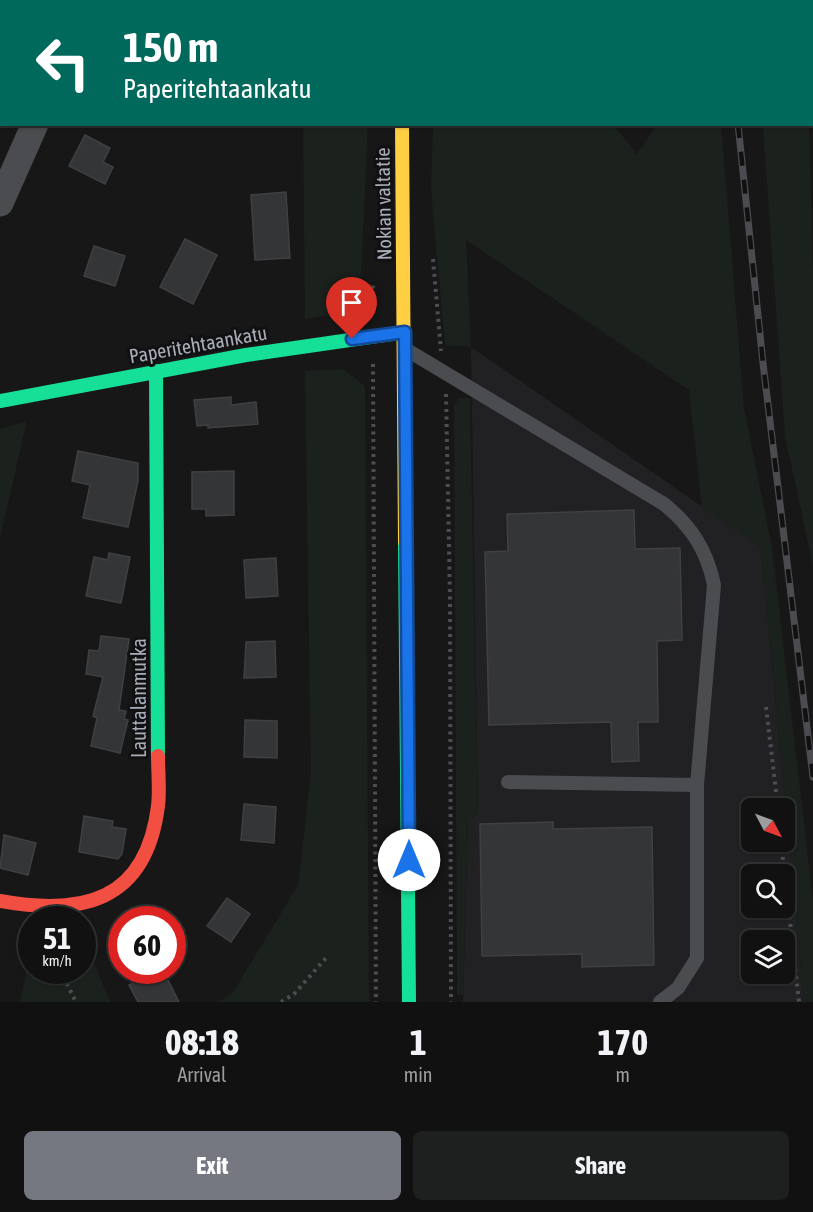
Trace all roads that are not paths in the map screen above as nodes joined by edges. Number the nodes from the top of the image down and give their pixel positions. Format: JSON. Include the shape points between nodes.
{"nodes":[{"id":1,"x":34,"y":126,"type":"edge"},
{"id":2,"x":402,"y":126,"type":"edge"},
{"id":3,"x":0,"y":203,"type":"edge"},
{"id":4,"x":405,"y":332,"type":"junction"},
{"id":5,"x":406,"y":349,"type":"junction"},
{"id":6,"x":156,"y":371,"type":"junction"},
{"id":7,"x":0,"y":401,"type":"edge"},
{"id":8,"x":508,"y":782,"type":"dead end"},
{"id":9,"x":697,"y":785,"type":"junction"},
{"id":10,"x":0,"y":901,"type":"edge"},
{"id":11,"x":409,"y":1002,"type":"edge"},
{"id":12,"x":660,"y":1002,"type":"edge"}],
"edges":[{"from":1,"to":3,"type":"street"},
{"from":2,"to":4,"type":"street","name":"Nokian valtatie"},
{"from":4,"to":5,"type":"street","name":"Nokian valtatie"},
{"from":4,"to":6,"type":"street","name":"Paperitehtaankatu"},
{"from":5,"to":9,"type":"lane","via":[[664,504],[698,540],[710,564],[714,585]]},
{"from":5,"to":11,"type":"street","name":"Nokian valtatie"},
{"from":6,"to":7,"type":"street","name":"Paperitehtaankatu"},
{"from":6,"to":10,"type":"street","name":"Lauttalanmutka","via":[[158,807],[153,833],[144,858],[124,883],[100,900],[56,910]]},
{"from":8,"to":9,"type":"lane"},
{"from":9,"to":12,"type":"lane","via":[[697,958],[678,988]]}]}
